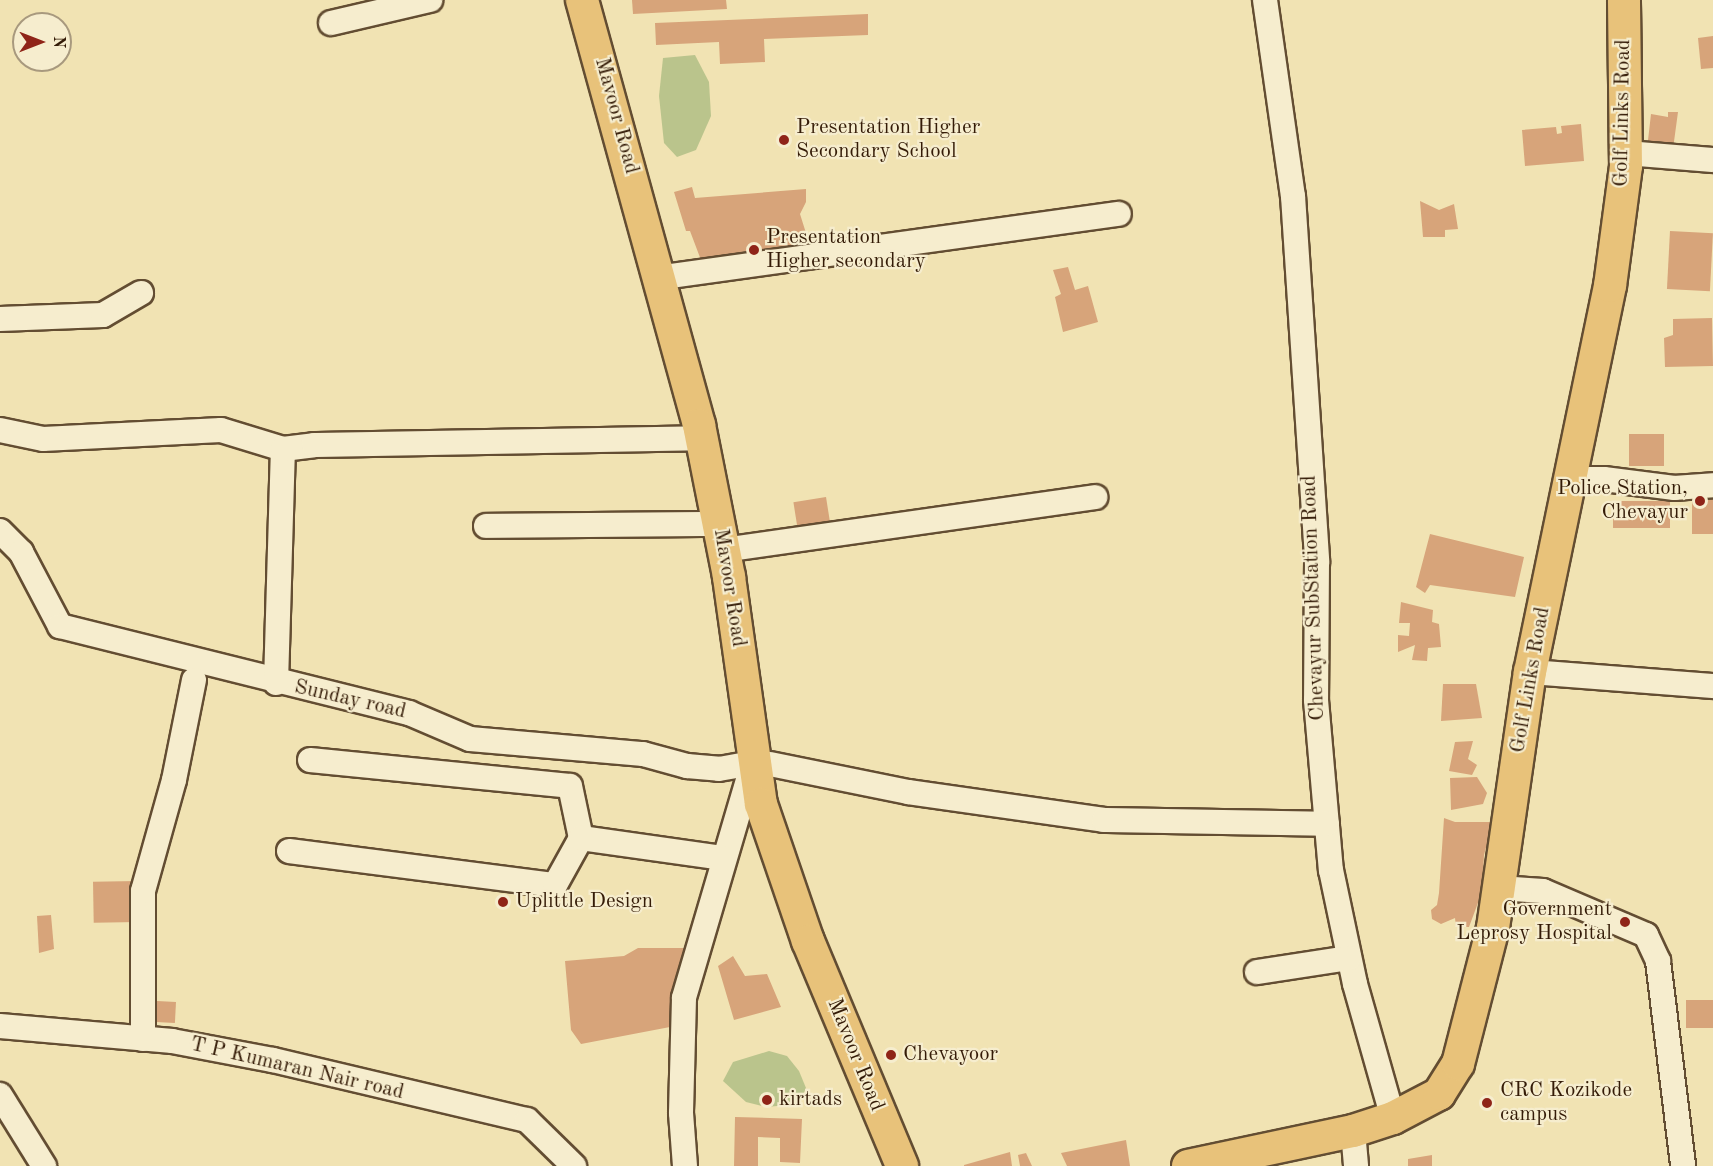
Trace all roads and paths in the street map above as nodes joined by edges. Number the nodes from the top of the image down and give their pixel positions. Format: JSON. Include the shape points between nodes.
{"nodes":[{"id":1,"x":430,"y":0,"type":"edge"},
{"id":2,"x":582,"y":0,"type":"edge"},
{"id":3,"x":596,"y":0,"type":"edge"},
{"id":4,"x":1265,"y":0,"type":"edge"},
{"id":5,"x":1624,"y":0,"type":"edge"},
{"id":6,"x":331,"y":23,"type":"dead end"},
{"id":7,"x":1626,"y":153,"type":"junction"},
{"id":8,"x":1713,"y":160,"type":"edge"},
{"id":9,"x":1119,"y":214,"type":"dead end"},
{"id":10,"x":671,"y":276,"type":"junction"},
{"id":11,"x":141,"y":293,"type":"dead end"},
{"id":12,"x":0,"y":319,"type":"edge"},
{"id":13,"x":0,"y":430,"type":"edge"},
{"id":14,"x":701,"y":438,"type":"junction"},
{"id":15,"x":284,"y":449,"type":"junction"},
{"id":16,"x":1572,"y":479,"type":"junction"},
{"id":17,"x":1713,"y":485,"type":"edge"},
{"id":18,"x":1095,"y":497,"type":"dead end"},
{"id":19,"x":486,"y":526,"type":"dead end"},
{"id":20,"x":0,"y":531,"type":"edge"},
{"id":21,"x":729,"y":536,"type":"junction"},
{"id":22,"x":1530,"y":672,"type":"junction"},
{"id":23,"x":194,"y":680,"type":"dead end"},
{"id":24,"x":276,"y":683,"type":"junction"},
{"id":25,"x":1713,"y":686,"type":"edge"},
{"id":26,"x":310,"y":760,"type":"dead end"},
{"id":27,"x":761,"y":763,"type":"junction"},
{"id":28,"x":1327,"y":824,"type":"junction"},
{"id":29,"x":581,"y":838,"type":"junction"},
{"id":30,"x":290,"y":852,"type":"dead end"},
{"id":31,"x":724,"y":858,"type":"junction"},
{"id":32,"x":1499,"y":888,"type":"junction"},
{"id":33,"x":1349,"y":958,"type":"junction"},
{"id":34,"x":1257,"y":972,"type":"dead end"},
{"id":35,"x":0,"y":1026,"type":"edge"},
{"id":36,"x":143,"y":1039,"type":"junction"},
{"id":37,"x":0,"y":1095,"type":"edge"},
{"id":38,"x":1393,"y":1118,"type":"junction"},
{"id":39,"x":1353,"y":1131,"type":"junction"},
{"id":40,"x":44,"y":1166,"type":"edge"},
{"id":41,"x":574,"y":1166,"type":"edge"},
{"id":42,"x":685,"y":1166,"type":"edge"},
{"id":43,"x":902,"y":1166,"type":"edge"},
{"id":44,"x":916,"y":1166,"type":"edge"},
{"id":45,"x":1188,"y":1166,"type":"edge"},
{"id":46,"x":1356,"y":1166,"type":"edge"},
{"id":47,"x":1683,"y":1166,"type":"edge"}],
"edges":[{"from":1,"to":6,"type":"street"},
{"from":2,"to":14,"type":"main road","name":"Mavoor Road"},
{"from":3,"to":10,"type":"main road","name":"Mavoor Road"},
{"from":4,"to":28,"type":"street","name":"Chevayur SubStation Road","via":[[1293,196],[1317,562],[1316,700]]},
{"from":5,"to":7,"type":"main road","name":"Golf Links Road"},
{"from":7,"to":8,"type":"street"},
{"from":7,"to":16,"type":"main road","name":"Golf Links Road","via":[[1610,286]]},
{"from":9,"to":10,"type":"street"},
{"from":10,"to":21,"type":"main road","name":"Mavoor Road","via":[[713,427]]},
{"from":11,"to":12,"type":"street","via":[[103,315]]},
{"from":13,"to":15,"type":"street","via":[[43,439],[221,430]]},
{"from":14,"to":15,"type":"street","via":[[314,445]]},
{"from":14,"to":21,"type":"main road","name":"Mavoor Road"},
{"from":15,"to":24,"type":"street"},
{"from":16,"to":17,"type":"street","via":[[1674,488]]},
{"from":16,"to":22,"type":"main road","name":"Golf Links Road"},
{"from":18,"to":21,"type":"street"},
{"from":19,"to":21,"type":"street"},
{"from":20,"to":24,"type":"street","name":"Sunday road","via":[[21,552],[60,626]]},
{"from":21,"to":27,"type":"main road","name":"Mavoor Road"},
{"from":22,"to":25,"type":"street"},
{"from":22,"to":32,"type":"main road","name":"Golf Links Road"},
{"from":23,"to":36,"type":"street","via":[[174,780],[143,891]]},
{"from":24,"to":27,"type":"street","name":"Sunday road","via":[[409,713],[470,739],[643,754],[687,766],[719,769]]},
{"from":26,"to":29,"type":"street","via":[[570,786]]},
{"from":27,"to":28,"type":"street","via":[[908,792],[1104,820]]},
{"from":27,"to":31,"type":"street"},
{"from":27,"to":43,"type":"main road","name":"Mavoor Road","via":[[761,804],[793,903]]},
{"from":27,"to":44,"type":"main road","name":"Mavoor Road","via":[[807,902]]},
{"from":28,"to":33,"type":"street","name":"Chevayur SubStation Road","via":[[1331,870]]},
{"from":29,"to":30,"type":"street","via":[[555,885]]},
{"from":29,"to":31,"type":"street"},
{"from":31,"to":42,"type":"street","via":[[684,998],[681,1113]]},
{"from":32,"to":38,"type":"main road","name":"Golf Links Road","via":[[1493,928],[1458,1065],[1439,1094]]},
{"from":32,"to":47,"type":"street","via":[[1543,891],[1646,935],[1658,961]]},
{"from":33,"to":34,"type":"street"},
{"from":33,"to":38,"type":"street","name":"Chevayur SubStation Road"},
{"from":35,"to":36,"type":"street","name":"T P Kumaran Nair road"},
{"from":36,"to":41,"type":"street","name":"T P Kumaran Nair road","via":[[273,1060],[527,1120]]},
{"from":37,"to":40,"type":"street"},
{"from":38,"to":39,"type":"main road","name":"Golf Links Road"},
{"from":39,"to":45,"type":"main road","name":"Golf Links Road"},
{"from":39,"to":46,"type":"street"}]}
